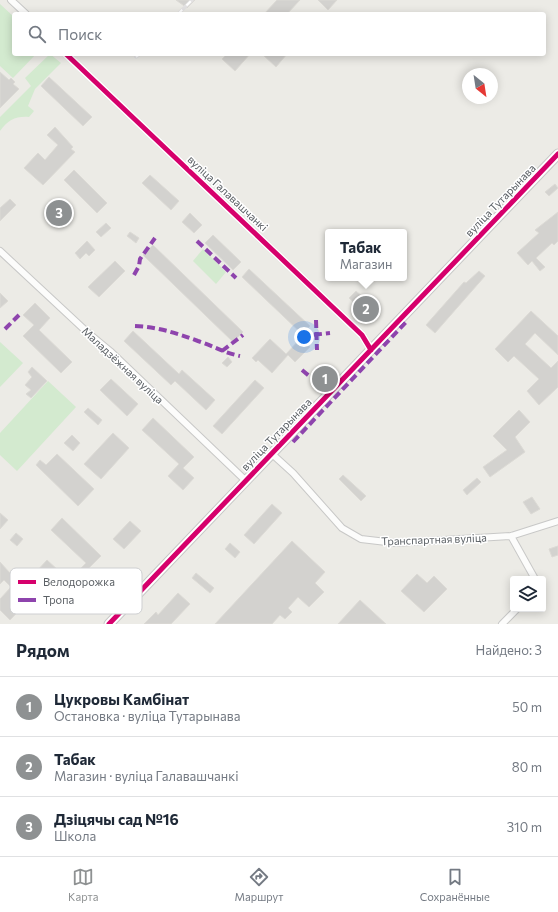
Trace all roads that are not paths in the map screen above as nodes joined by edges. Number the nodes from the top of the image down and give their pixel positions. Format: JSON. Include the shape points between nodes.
{"nodes":[{"id":1,"x":11,"y":0,"type":"edge"},
{"id":2,"x":24,"y":12,"type":"edge"},
{"id":3,"x":68,"y":56,"type":"edge"},
{"id":4,"x":558,"y":154,"type":"edge"},
{"id":5,"x":0,"y":251,"type":"edge"},
{"id":6,"x":371,"y":350,"type":"junction"},
{"id":7,"x":271,"y":453,"type":"junction"},
{"id":8,"x":245,"y":480,"type":"junction"},
{"id":9,"x":558,"y":521,"type":"edge"},
{"id":10,"x":511,"y":536,"type":"junction"},
{"id":11,"x":533,"y":576,"type":"edge"},
{"id":12,"x":142,"y":589,"type":"edge"},
{"id":13,"x":514,"y":612,"type":"edge"},
{"id":14,"x":118,"y":614,"type":"edge"},
{"id":15,"x":109,"y":624,"type":"edge"},
{"id":16,"x":502,"y":624,"type":"edge"}],
"edges":[{"from":1,"to":2,"type":"street"},
{"from":3,"to":6,"type":"street","name":"вуліца Галавашчанкі","via":[[362,335]]},
{"from":4,"to":6,"type":"street","name":"вуліца Тутарынава"},
{"from":5,"to":8,"type":"street","name":"Маладзёжная вуліца","via":[[110,351]]},
{"from":6,"to":7,"type":"street","name":"вуліца Тутарынава"},
{"from":7,"to":8,"type":"street","name":"вуліца Тутарынава"},
{"from":7,"to":10,"type":"street","name":"Транспартная вуліца","via":[[293,473],[342,528],[361,539],[395,543]]},
{"from":8,"to":12,"type":"street","name":"вуліца Тутарынава"},
{"from":9,"to":10,"type":"street","name":"Транспартная вуліца"},
{"from":10,"to":11,"type":"street"},
{"from":13,"to":16,"type":"street"},
{"from":14,"to":15,"type":"street","name":"вуліца Тутарынава"}]}
